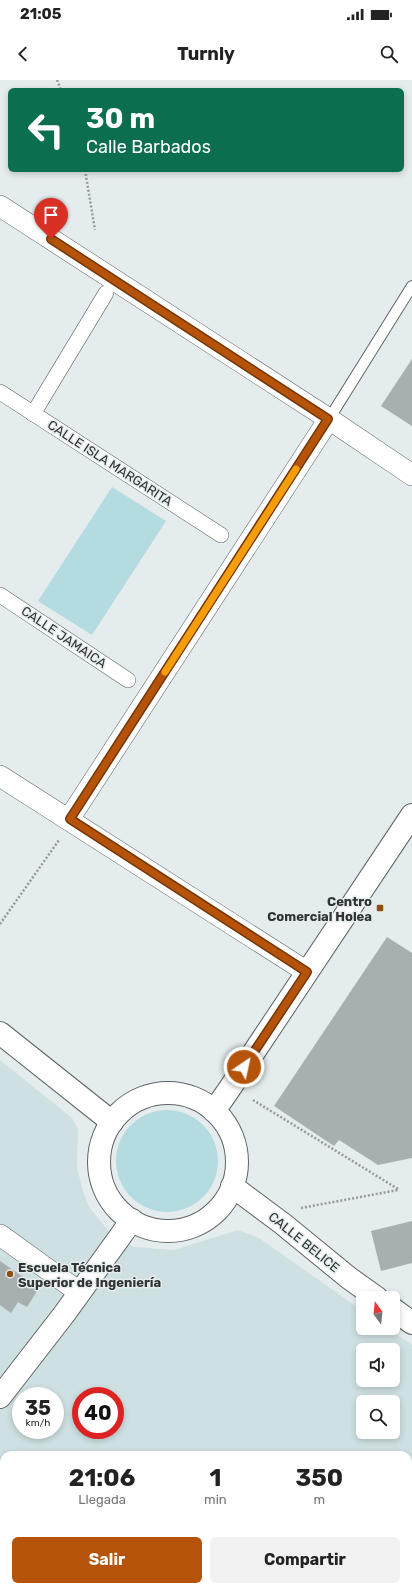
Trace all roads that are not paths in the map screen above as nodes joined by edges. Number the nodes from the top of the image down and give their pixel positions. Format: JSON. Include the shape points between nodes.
{"nodes":[{"id":1,"x":0,"y":206,"type":"edge"},
{"id":2,"x":412,"y":286,"type":"edge"},
{"id":3,"x":106,"y":293,"type":"dead end"},
{"id":4,"x":0,"y":392,"type":"edge"},
{"id":5,"x":34,"y":414,"type":"junction"},
{"id":6,"x":328,"y":419,"type":"junction"},
{"id":7,"x":412,"y":475,"type":"edge"},
{"id":8,"x":220,"y":535,"type":"dead end"},
{"id":9,"x":0,"y":594,"type":"edge"},
{"id":10,"x":128,"y":680,"type":"dead end"},
{"id":11,"x":0,"y":776,"type":"edge"},
{"id":12,"x":412,"y":815,"type":"edge"},
{"id":13,"x":66,"y":828,"type":"junction"},
{"id":14,"x":307,"y":972,"type":"junction"},
{"id":15,"x":0,"y":1033,"type":"edge"},
{"id":16,"x":214,"y":1110,"type":"junction"},
{"id":17,"x":112,"y":1122,"type":"junction"},
{"id":18,"x":232,"y":1186,"type":"junction"},
{"id":19,"x":132,"y":1220,"type":"junction"},
{"id":20,"x":0,"y":1235,"type":"edge"},
{"id":21,"x":367,"y":1291,"type":"edge"},
{"id":22,"x":79,"y":1292,"type":"junction"},
{"id":23,"x":400,"y":1314,"type":"edge"},
{"id":24,"x":412,"y":1323,"type":"edge"},
{"id":25,"x":0,"y":1396,"type":"edge"}],
"edges":[{"from":1,"to":6,"type":"street"},
{"from":2,"to":6,"type":"lane"},
{"from":3,"to":5,"type":"street"},
{"from":4,"to":5,"type":"street","name":"CALLE ISLA MARGARITA"},
{"from":5,"to":8,"type":"street","name":"CALLE ISLA MARGARITA"},
{"from":6,"to":7,"type":"street"},
{"from":6,"to":13,"type":"street"},
{"from":9,"to":10,"type":"street","name":"CALLE JAMAICA"},
{"from":11,"to":13,"type":"street"},
{"from":12,"to":14,"type":"street"},
{"from":13,"to":14,"type":"street"},
{"from":14,"to":16,"type":"street"},
{"from":15,"to":17,"type":"street"},
{"from":16,"to":17,"type":"street","via":[[192,1097],[167,1093],[142,1098],[120,1112]]},
{"from":16,"to":18,"type":"street","via":[[227,1127],[234,1146],[236,1166]]},
{"from":17,"to":19,"type":"street","via":[[100,1148],[100,1175],[111,1201]]},
{"from":18,"to":19,"type":"street","via":[[215,1211],[190,1227],[160,1230]]},
{"from":18,"to":21,"type":"street","name":"CALLE BELICE"},
{"from":19,"to":22,"type":"street"},
{"from":20,"to":22,"type":"street"},
{"from":22,"to":25,"type":"street"},
{"from":23,"to":24,"type":"street"}]}
